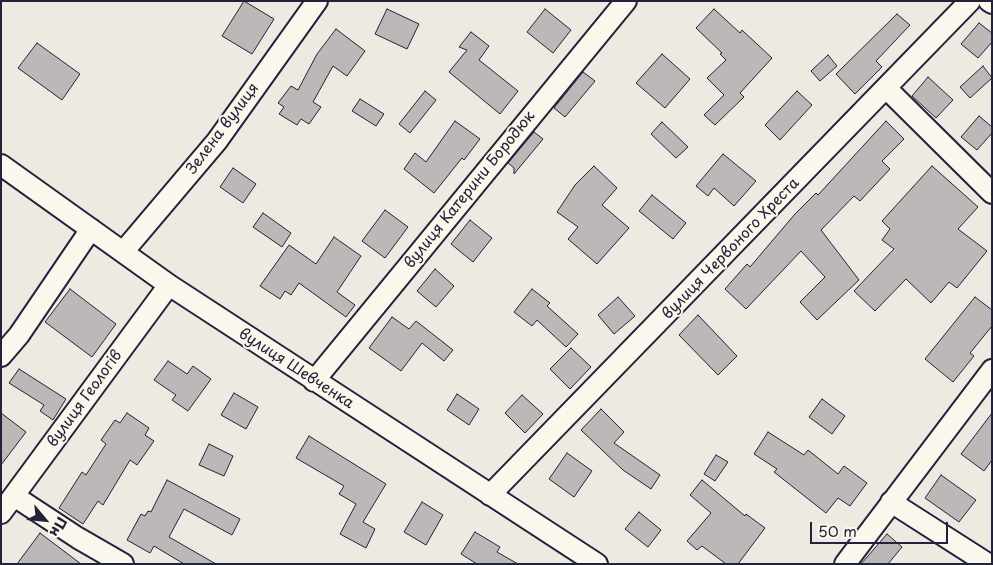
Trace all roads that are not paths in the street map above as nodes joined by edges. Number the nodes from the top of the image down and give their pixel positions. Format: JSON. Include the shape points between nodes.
{"nodes":[{"id":1,"x":316,"y":1,"type":"edge"},
{"id":2,"x":626,"y":1,"type":"edge"},
{"id":3,"x":970,"y":1,"type":"edge"},
{"id":4,"x":886,"y":88,"type":"junction"},
{"id":5,"x":1,"y":165,"type":"edge"},
{"id":6,"x":992,"y":193,"type":"edge"},
{"id":7,"x":91,"y":229,"type":"junction"},
{"id":8,"x":124,"y":252,"type":"junction"},
{"id":9,"x":169,"y":284,"type":"junction"},
{"id":10,"x":1,"y":356,"type":"edge"},
{"id":11,"x":992,"y":370,"type":"edge"},
{"id":12,"x":314,"y":381,"type":"junction"},
{"id":13,"x":490,"y":495,"type":"junction"},
{"id":14,"x":14,"y":496,"type":"junction"},
{"id":15,"x":891,"y":502,"type":"junction"},
{"id":16,"x":1,"y":513,"type":"edge"},
{"id":17,"x":123,"y":564,"type":"edge"},
{"id":18,"x":598,"y":564,"type":"edge"},
{"id":19,"x":845,"y":564,"type":"edge"},
{"id":20,"x":988,"y":564,"type":"edge"}],
"edges":[{"from":1,"to":8,"type":"street","name":"Зелена вулиця","via":[[217,141]]},
{"from":2,"to":12,"type":"street","name":"вулиця Катерини Бородюк"},
{"from":3,"to":4,"type":"street","name":"вулиця Червоного Хреста"},
{"from":4,"to":6,"type":"street"},
{"from":4,"to":13,"type":"street","name":"вулиця Червоного Хреста"},
{"from":5,"to":7,"type":"street","name":"вулиця Шевченка"},
{"from":7,"to":8,"type":"street","name":"вулиця Шевченка"},
{"from":7,"to":10,"type":"street","via":[[19,335]]},
{"from":8,"to":9,"type":"street","name":"вулиця Шевченка"},
{"from":9,"to":12,"type":"street","name":"вулиця Шевченка"},
{"from":9,"to":14,"type":"street","name":"вулиця Геологів"},
{"from":11,"to":15,"type":"street"},
{"from":12,"to":13,"type":"street","name":"вулиця Шевченка"},
{"from":13,"to":18,"type":"street","name":"вулиця Шевченка"},
{"from":14,"to":16,"type":"street","name":"вулиця Геологів"},
{"from":14,"to":17,"type":"street"},
{"from":15,"to":19,"type":"street"},
{"from":15,"to":20,"type":"street"}]}
